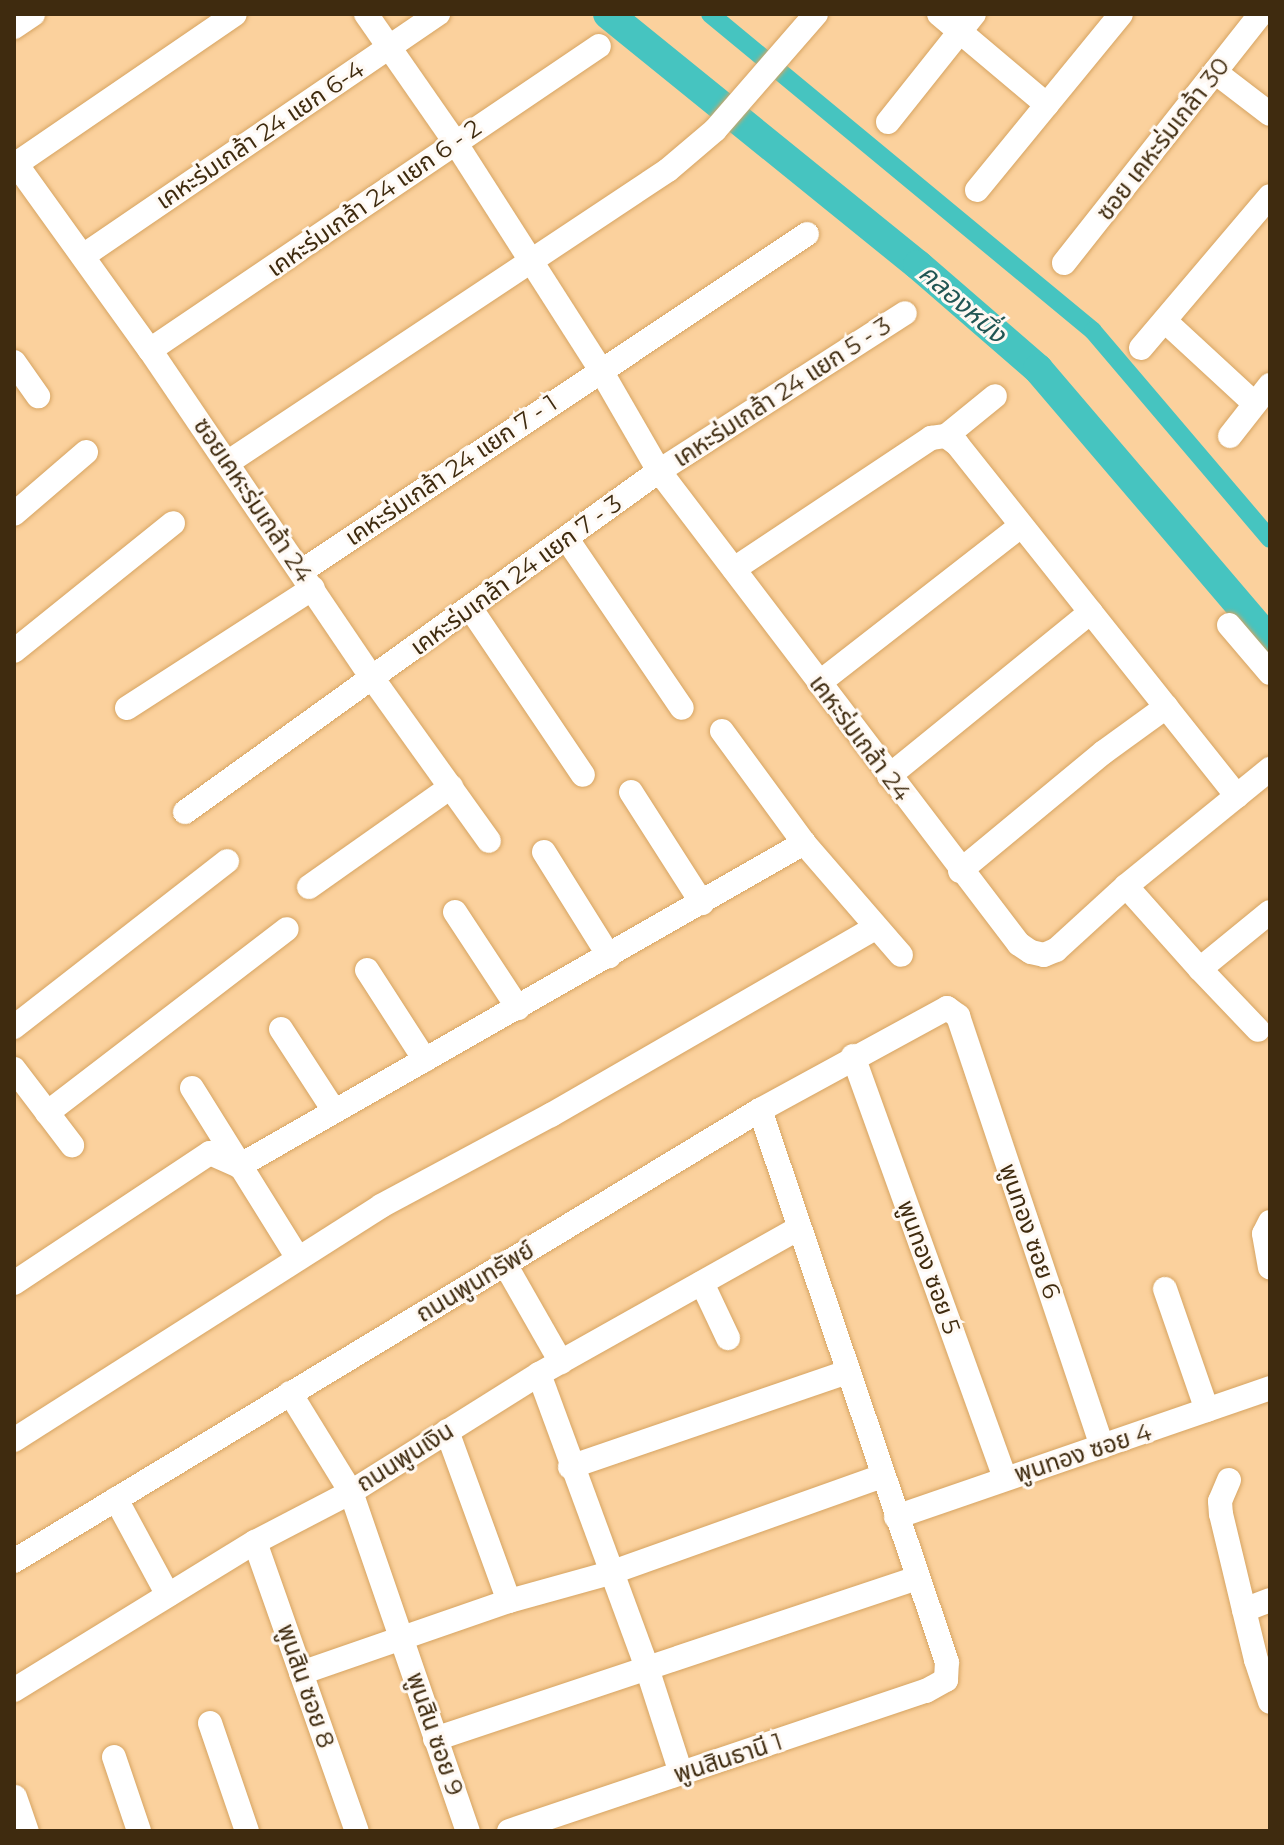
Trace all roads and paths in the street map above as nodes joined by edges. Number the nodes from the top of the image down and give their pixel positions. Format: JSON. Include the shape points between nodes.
{"nodes":[{"id":1,"x":33,"y":14,"type":"edge"},
{"id":2,"x":235,"y":14,"type":"edge"},
{"id":3,"x":366,"y":14,"type":"edge"},
{"id":4,"x":438,"y":14,"type":"edge"},
{"id":5,"x":816,"y":14,"type":"edge"},
{"id":6,"x":939,"y":14,"type":"edge"},
{"id":7,"x":1121,"y":14,"type":"edge"},
{"id":8,"x":1261,"y":14,"type":"edge"},
{"id":9,"x":967,"y":22,"type":"edge"},
{"id":10,"x":14,"y":27,"type":"edge"},
{"id":11,"x":599,"y":46,"type":"dead end"},
{"id":12,"x":389,"y":47,"type":"junction"},
{"id":13,"x":1215,"y":72,"type":"junction"},
{"id":14,"x":1047,"y":105,"type":"junction"},
{"id":15,"x":1270,"y":114,"type":"edge"},
{"id":16,"x":888,"y":122,"type":"dead end"},
{"id":17,"x":455,"y":142,"type":"junction"},
{"id":18,"x":15,"y":162,"type":"edge"},
{"id":19,"x":977,"y":190,"type":"dead end"},
{"id":20,"x":1270,"y":196,"type":"edge"},
{"id":21,"x":807,"y":234,"type":"dead end"},
{"id":22,"x":83,"y":256,"type":"junction"},
{"id":23,"x":530,"y":260,"type":"junction"},
{"id":24,"x":1064,"y":263,"type":"dead end"},
{"id":25,"x":905,"y":313,"type":"dead end"},
{"id":26,"x":1165,"y":321,"type":"junction"},
{"id":27,"x":1141,"y":348,"type":"dead end"},
{"id":28,"x":150,"y":350,"type":"junction"},
{"id":29,"x":14,"y":362,"type":"edge"},
{"id":30,"x":600,"y":369,"type":"junction"},
{"id":31,"x":1262,"y":394,"type":"edge"},
{"id":32,"x":38,"y":396,"type":"dead end"},
{"id":33,"x":995,"y":396,"type":"dead end"},
{"id":34,"x":946,"y":436,"type":"junction"},
{"id":35,"x":1230,"y":436,"type":"dead end"},
{"id":36,"x":86,"y":452,"type":"dead end"},
{"id":37,"x":227,"y":463,"type":"junction"},
{"id":38,"x":659,"y":471,"type":"junction"},
{"id":39,"x":14,"y":514,"type":"edge"},
{"id":40,"x":173,"y":523,"type":"dead end"},
{"id":41,"x":1021,"y":526,"type":"junction"},
{"id":42,"x":567,"y":539,"type":"junction"},
{"id":43,"x":734,"y":569,"type":"junction"},
{"id":44,"x":308,"y":580,"type":"junction"},
{"id":45,"x":471,"y":609,"type":"junction"},
{"id":46,"x":1091,"y":612,"type":"junction"},
{"id":47,"x":1229,"y":625,"type":"dead end"},
{"id":48,"x":14,"y":651,"type":"edge"},
{"id":49,"x":1270,"y":673,"type":"edge"},
{"id":50,"x":373,"y":679,"type":"junction"},
{"id":51,"x":819,"y":683,"type":"junction"},
{"id":52,"x":1166,"y":707,"type":"junction"},
{"id":53,"x":127,"y":708,"type":"dead end"},
{"id":54,"x":682,"y":708,"type":"dead end"},
{"id":55,"x":722,"y":731,"type":"dead end"},
{"id":56,"x":1270,"y":769,"type":"edge"},
{"id":57,"x":583,"y":775,"type":"dead end"},
{"id":58,"x":889,"y":776,"type":"junction"},
{"id":59,"x":451,"y":787,"type":"junction"},
{"id":60,"x":631,"y":792,"type":"dead end"},
{"id":61,"x":1237,"y":796,"type":"junction"},
{"id":62,"x":185,"y":812,"type":"dead end"},
{"id":63,"x":489,"y":841,"type":"dead end"},
{"id":64,"x":804,"y":843,"type":"junction"},
{"id":65,"x":544,"y":852,"type":"dead end"},
{"id":66,"x":227,"y":861,"type":"dead end"},
{"id":67,"x":960,"y":871,"type":"junction"},
{"id":68,"x":1126,"y":886,"type":"junction"},
{"id":69,"x":309,"y":887,"type":"dead end"},
{"id":70,"x":702,"y":903,"type":"junction"},
{"id":71,"x":455,"y":912,"type":"dead end"},
{"id":72,"x":1270,"y":912,"type":"edge"},
{"id":73,"x":875,"y":928,"type":"junction"},
{"id":74,"x":287,"y":929,"type":"dead end"},
{"id":75,"x":901,"y":955,"type":"dead end"},
{"id":76,"x":609,"y":956,"type":"junction"},
{"id":77,"x":1200,"y":969,"type":"junction"},
{"id":78,"x":367,"y":970,"type":"dead end"},
{"id":79,"x":518,"y":1008,"type":"junction"},
{"id":80,"x":949,"y":1013,"type":"joint"},
{"id":81,"x":14,"y":1027,"type":"edge"},
{"id":82,"x":281,"y":1029,"type":"dead end"},
{"id":83,"x":1258,"y":1030,"type":"dead end"},
{"id":84,"x":853,"y":1056,"type":"junction"},
{"id":85,"x":425,"y":1060,"type":"junction"},
{"id":86,"x":14,"y":1069,"type":"edge"},
{"id":87,"x":192,"y":1088,"type":"dead end"},
{"id":88,"x":333,"y":1109,"type":"junction"},
{"id":89,"x":760,"y":1110,"type":"junction"},
{"id":90,"x":47,"y":1113,"type":"junction"},
{"id":91,"x":72,"y":1145,"type":"dead end"},
{"id":92,"x":239,"y":1166,"type":"junction"},
{"id":93,"x":1270,"y":1222,"type":"edge"},
{"id":94,"x":799,"y":1228,"type":"junction"},
{"id":95,"x":297,"y":1257,"type":"junction"},
{"id":96,"x":505,"y":1264,"type":"junction"},
{"id":97,"x":1270,"y":1267,"type":"edge"},
{"id":98,"x":14,"y":1283,"type":"edge"},
{"id":99,"x":702,"y":1283,"type":"junction"},
{"id":100,"x":1165,"y":1289,"type":"dead end"},
{"id":101,"x":728,"y":1338,"type":"dead end"},
{"id":102,"x":561,"y":1362,"type":"junction"},
{"id":103,"x":847,"y":1372,"type":"junction"},
{"id":104,"x":539,"y":1374,"type":"junction"},
{"id":105,"x":1270,"y":1388,"type":"edge"},
{"id":106,"x":290,"y":1393,"type":"junction"},
{"id":107,"x":1207,"y":1410,"type":"junction"},
{"id":108,"x":447,"y":1431,"type":"junction"},
{"id":109,"x":14,"y":1440,"type":"edge"},
{"id":110,"x":1102,"y":1447,"type":"junction"},
{"id":111,"x":570,"y":1467,"type":"junction"},
{"id":112,"x":882,"y":1476,"type":"junction"},
{"id":113,"x":1005,"y":1478,"type":"junction"},
{"id":114,"x":1229,"y":1480,"type":"dead end"},
{"id":115,"x":351,"y":1492,"type":"junction"},
{"id":116,"x":116,"y":1499,"type":"junction"},
{"id":117,"x":896,"y":1517,"type":"junction"},
{"id":118,"x":255,"y":1542,"type":"junction"},
{"id":119,"x":14,"y":1561,"type":"edge"},
{"id":120,"x":610,"y":1573,"type":"junction"},
{"id":121,"x":917,"y":1578,"type":"junction"},
{"id":122,"x":168,"y":1595,"type":"junction"},
{"id":123,"x":1270,"y":1600,"type":"edge"},
{"id":124,"x":509,"y":1601,"type":"junction"},
{"id":125,"x":1244,"y":1610,"type":"junction"},
{"id":126,"x":402,"y":1638,"type":"junction"},
{"id":127,"x":647,"y":1668,"type":"junction"},
{"id":128,"x":301,"y":1673,"type":"junction"},
{"id":129,"x":14,"y":1690,"type":"edge"},
{"id":130,"x":1270,"y":1702,"type":"edge"},
{"id":131,"x":210,"y":1723,"type":"dead end"},
{"id":132,"x":435,"y":1739,"type":"junction"},
{"id":133,"x":114,"y":1757,"type":"dead end"},
{"id":134,"x":681,"y":1773,"type":"junction"},
{"id":135,"x":15,"y":1797,"type":"edge"},
{"id":136,"x":27,"y":1831,"type":"edge"},
{"id":137,"x":139,"y":1831,"type":"edge"},
{"id":138,"x":247,"y":1831,"type":"edge"},
{"id":139,"x":357,"y":1831,"type":"edge"},
{"id":140,"x":468,"y":1831,"type":"edge"},
{"id":141,"x":509,"y":1831,"type":"edge"}],
"edges":[{"from":1,"to":10,"type":"street"},
{"from":2,"to":18,"type":"street"},
{"from":3,"to":12,"type":"street","name":"เคหะร่มเกล้า 24"},
{"from":4,"to":12,"type":"street","name":"เคหะร่มเกล้า 24 แยก 6-4"},
{"from":5,"to":23,"type":"street","via":[[715,130],[668,170]]},
{"from":6,"to":9,"type":"street"},
{"from":7,"to":14,"type":"street"},
{"from":8,"to":13,"type":"street","name":"ซอย เคหะร่มเกล้า 30"},
{"from":9,"to":14,"type":"street"},
{"from":9,"to":16,"type":"street"},
{"from":11,"to":17,"type":"street","name":"เคหะร่มเกล้า 24 แยก 6 - 2"},
{"from":12,"to":17,"type":"street","name":"เคหะร่มเกล้า 24"},
{"from":12,"to":22,"type":"street","name":"เคหะร่มเกล้า 24 แยก 6-4"},
{"from":13,"to":15,"type":"street"},
{"from":13,"to":24,"type":"street","name":"ซอย เคหะร่มเกล้า 30"},
{"from":14,"to":19,"type":"street"},
{"from":17,"to":23,"type":"street","name":"เคหะร่มเกล้า 24"},
{"from":17,"to":28,"type":"street","name":"เคหะร่มเกล้า 24 แยก 6 - 2"},
{"from":18,"to":22,"type":"street","name":"ซอยเคหะร่มเกล้า 24"},
{"from":20,"to":26,"type":"street"},
{"from":21,"to":30,"type":"street","name":"เคหะร่มเกล้า 24 แยก 7 - 1"},
{"from":22,"to":28,"type":"street","name":"ซอยเคหะร่มเกล้า 24"},
{"from":23,"to":30,"type":"street","name":"เคหะร่มเกล้า 24"},
{"from":23,"to":37,"type":"street"},
{"from":25,"to":38,"type":"street","name":"เคหะร่มเกล้า 24 แยก 5 - 3"},
{"from":26,"to":27,"type":"street"},
{"from":26,"to":31,"type":"street"},
{"from":28,"to":37,"type":"street","name":"ซอยเคหะร่มเกล้า 24"},
{"from":29,"to":32,"type":"street"},
{"from":30,"to":38,"type":"street","name":"เคหะร่มเกล้า 24"},
{"from":30,"to":44,"type":"street","name":"เคหะร่มเกล้า 24 แยก 7 - 1"},
{"from":31,"to":35,"type":"street"},
{"from":33,"to":34,"type":"street"},
{"from":34,"to":41,"type":"street"},
{"from":34,"to":43,"type":"street","via":[[931,438]]},
{"from":36,"to":39,"type":"street"},
{"from":37,"to":44,"type":"street","name":"ซอยเคหะร่มเกล้า 24"},
{"from":38,"to":42,"type":"street","name":"เคหะร่มเกล้า 24 แยก 7 - 3"},
{"from":38,"to":43,"type":"street","name":"เคหะร่มเกล้า 24"},
{"from":40,"to":48,"type":"street"},
{"from":41,"to":46,"type":"street"},
{"from":41,"to":51,"type":"street"},
{"from":42,"to":45,"type":"street","name":"เคหะร่มเกล้า 24 แยก 7 - 3"},
{"from":42,"to":54,"type":"street"},
{"from":43,"to":51,"type":"street","name":"เคหะร่มเกล้า 24"},
{"from":44,"to":50,"type":"street","name":"ซอยเคหะร่มเกล้า 24"},
{"from":44,"to":53,"type":"street","name":"เคหะร่มเกล้า 24 แยก 7 - 1"},
{"from":45,"to":50,"type":"street","name":"เคหะร่มเกล้า 24 แยก 7 - 3"},
{"from":45,"to":57,"type":"street"},
{"from":46,"to":52,"type":"street"},
{"from":46,"to":58,"type":"street"},
{"from":47,"to":49,"type":"street"},
{"from":50,"to":59,"type":"street","name":"ซอยเคหะร่มเกล้า 24"},
{"from":50,"to":62,"type":"street","name":"เคหะร่มเกล้า 24 แยก 7 - 3"},
{"from":51,"to":58,"type":"street","name":"เคหะร่มเกล้า 24"},
{"from":52,"to":61,"type":"street"},
{"from":52,"to":67,"type":"street"},
{"from":55,"to":64,"type":"street"},
{"from":56,"to":61,"type":"street","name":"เคหะร่มเกล้า 24"},
{"from":58,"to":67,"type":"street","name":"เคหะร่มเกล้า 24"},
{"from":59,"to":63,"type":"street","name":"ซอยเคหะร่มเกล้า 24"},
{"from":59,"to":69,"type":"street"},
{"from":60,"to":70,"type":"street"},
{"from":61,"to":68,"type":"street","name":"เคหะร่มเกล้า 24"},
{"from":64,"to":70,"type":"street"},
{"from":64,"to":73,"type":"street"},
{"from":65,"to":76,"type":"street"},
{"from":66,"to":81,"type":"street"},
{"from":67,"to":68,"type":"street","name":"เคหะร่มเกล้า 24","via":[[1019,944],[1044,955]]},
{"from":68,"to":77,"type":"street"},
{"from":70,"to":76,"type":"street"},
{"from":71,"to":79,"type":"street"},
{"from":72,"to":77,"type":"street"},
{"from":73,"to":75,"type":"street"},
{"from":73,"to":95,"type":"street"},
{"from":74,"to":90,"type":"street"},
{"from":76,"to":79,"type":"street"},
{"from":77,"to":83,"type":"street"},
{"from":78,"to":85,"type":"street"},
{"from":79,"to":85,"type":"street"},
{"from":80,"to":84,"type":"street","name":"ถนนพูนทรัพย์"},
{"from":80,"to":110,"type":"street","name":"พูนทอง ซอย 6"},
{"from":82,"to":88,"type":"street"},
{"from":84,"to":89,"type":"street","name":"ถนนพูนทรัพย์"},
{"from":84,"to":113,"type":"street","name":"พูนทอง ซอย 5"},
{"from":85,"to":88,"type":"street"},
{"from":86,"to":90,"type":"street"},
{"from":87,"to":92,"type":"street"},
{"from":88,"to":92,"type":"street"},
{"from":89,"to":94,"type":"street"},
{"from":89,"to":96,"type":"street","name":"ถนนพูนทรัพย์"},
{"from":90,"to":91,"type":"street"},
{"from":92,"to":95,"type":"street"},
{"from":92,"to":98,"type":"street","via":[[210,1153]]},
{"from":93,"to":97,"type":"street","via":[[1264,1234]]},
{"from":94,"to":99,"type":"street","name":"ถนนพูนเงิน"},
{"from":94,"to":103,"type":"street"},
{"from":95,"to":109,"type":"street"},
{"from":96,"to":102,"type":"street"},
{"from":96,"to":106,"type":"street","name":"ถนนพูนทรัพย์"},
{"from":99,"to":101,"type":"street"},
{"from":99,"to":102,"type":"street","name":"ถนนพูนเงิน"},
{"from":100,"to":107,"type":"street"},
{"from":102,"to":104,"type":"street","name":"ถนนพูนเงิน"},
{"from":103,"to":111,"type":"street"},
{"from":103,"to":112,"type":"street"},
{"from":104,"to":108,"type":"street","name":"ถนนพูนเงิน"},
{"from":104,"to":111,"type":"street"},
{"from":105,"to":107,"type":"street","name":"พูนทอง ซอย 4"},
{"from":106,"to":115,"type":"street","name":"พูนสิน ซอย 9"},
{"from":106,"to":116,"type":"street","name":"ถนนพูนทรัพย์"},
{"from":107,"to":110,"type":"street","name":"พูนทอง ซอย 4"},
{"from":108,"to":115,"type":"street","name":"ถนนพูนเงิน"},
{"from":108,"to":124,"type":"street"},
{"from":110,"to":113,"type":"street","name":"พูนทอง ซอย 4"},
{"from":111,"to":120,"type":"street"},
{"from":112,"to":117,"type":"street"},
{"from":112,"to":120,"type":"street"},
{"from":113,"to":117,"type":"street","name":"พูนทอง ซอย 4"},
{"from":114,"to":125,"type":"street","via":[[1221,1514]]},
{"from":115,"to":118,"type":"street","name":"ถนนพูนเงิน"},
{"from":115,"to":126,"type":"street","name":"พูนสิน ซอย 9"},
{"from":116,"to":119,"type":"street","name":"ถนนพูนทรัพย์"},
{"from":116,"to":122,"type":"street"},
{"from":117,"to":121,"type":"street"},
{"from":118,"to":122,"type":"street","name":"ถนนพูนเงิน"},
{"from":118,"to":128,"type":"street","name":"พูนสิน ซอย 8"},
{"from":120,"to":124,"type":"street"},
{"from":120,"to":127,"type":"street"},
{"from":121,"to":127,"type":"street"},
{"from":121,"to":134,"type":"street","name":"พูนสินธานี 1","via":[[947,1662],[946,1680]]},
{"from":122,"to":129,"type":"street","name":"ถนนพูนเงิน"},
{"from":123,"to":125,"type":"street"},
{"from":124,"to":126,"type":"street"},
{"from":125,"to":130,"type":"street"},
{"from":126,"to":128,"type":"street"},
{"from":126,"to":132,"type":"street","name":"พูนสิน ซอย 9"},
{"from":127,"to":132,"type":"street"},
{"from":127,"to":134,"type":"street"},
{"from":128,"to":139,"type":"street","name":"พูนสิน ซอย 8"},
{"from":131,"to":138,"type":"street"},
{"from":132,"to":140,"type":"street","name":"พูนสิน ซอย 9"},
{"from":133,"to":137,"type":"street"},
{"from":134,"to":141,"type":"street","name":"พูนสินธานี 1"},
{"from":135,"to":136,"type":"street"}]}
